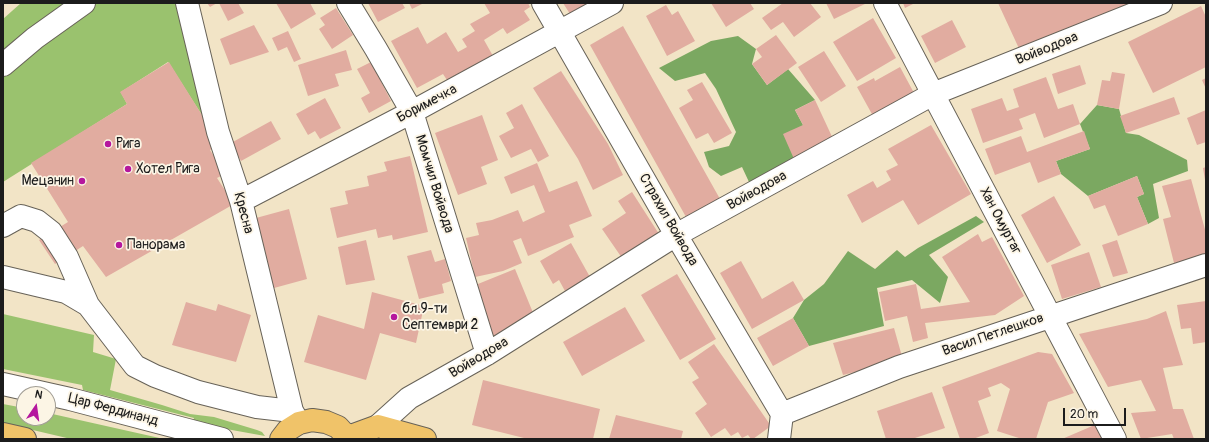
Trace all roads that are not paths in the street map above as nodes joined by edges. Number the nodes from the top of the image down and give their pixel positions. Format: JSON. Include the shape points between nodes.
{"nodes":[{"id":1,"x":84,"y":3,"type":"edge"},
{"id":2,"x":187,"y":3,"type":"edge"},
{"id":3,"x":348,"y":3,"type":"edge"},
{"id":4,"x":543,"y":3,"type":"edge"},
{"id":5,"x":612,"y":3,"type":"edge"},
{"id":6,"x":885,"y":3,"type":"edge"},
{"id":7,"x":1161,"y":3,"type":"edge"},
{"id":8,"x":559,"y":32,"type":"junction"},
{"id":9,"x":3,"y":64,"type":"edge"},
{"id":10,"x":933,"y":94,"type":"junction"},
{"id":11,"x":412,"y":112,"type":"junction"},
{"id":12,"x":241,"y":202,"type":"junction"},
{"id":13,"x":3,"y":226,"type":"edge"},
{"id":14,"x":676,"y":235,"type":"junction"},
{"id":15,"x":1206,"y":265,"type":"edge"},
{"id":16,"x":3,"y":277,"type":"edge"},
{"id":17,"x":88,"y":306,"type":"junction"},
{"id":18,"x":1050,"y":316,"type":"junction"},
{"id":19,"x":487,"y":354,"type":"junction"},
{"id":20,"x":3,"y":384,"type":"edge"},
{"id":21,"x":782,"y":414,"type":"junction"},
{"id":22,"x":296,"y":417,"type":"junction"},
{"id":23,"x":378,"y":426,"type":"junction"},
{"id":24,"x":3,"y":434,"type":"edge"},
{"id":25,"x":349,"y":438,"type":"edge"},
{"id":26,"x":25,"y":439,"type":"edge"},
{"id":27,"x":222,"y":439,"type":"edge"},
{"id":28,"x":281,"y":439,"type":"edge"},
{"id":29,"x":425,"y":439,"type":"edge"},
{"id":30,"x":779,"y":439,"type":"edge"},
{"id":31,"x":1115,"y":439,"type":"edge"}],
"edges":[{"from":1,"to":9,"type":"street"},
{"from":2,"to":12,"type":"street","name":"Кресна","via":[[218,132]]},
{"from":3,"to":11,"type":"street","name":"Момчил Войвода"},
{"from":4,"to":8,"type":"street","name":"Страхил Войвода"},
{"from":5,"to":8,"type":"street","name":"Боримечка"},
{"from":6,"to":10,"type":"street","name":"Хан Омуртаг"},
{"from":7,"to":10,"type":"street","name":"Войводова"},
{"from":8,"to":11,"type":"street","name":"Боримечка"},
{"from":8,"to":14,"type":"street","name":"Страхил Войвода"},
{"from":10,"to":14,"type":"street","name":"Войводова"},
{"from":10,"to":18,"type":"street","name":"Хан Омуртаг"},
{"from":11,"to":12,"type":"street","name":"Боримечка"},
{"from":11,"to":19,"type":"street","name":"Момчил Войвода"},
{"from":12,"to":22,"type":"street","name":"Кресна"},
{"from":13,"to":17,"type":"street","via":[[20,216],[37,221],[51,232],[67,257]]},
{"from":14,"to":19,"type":"street","name":"Войводова"},
{"from":14,"to":21,"type":"street","name":"Страхил Войвода"},
{"from":15,"to":18,"type":"street","name":"Васил Петлешков"},
{"from":16,"to":17,"type":"street","via":[[66,292]]},
{"from":17,"to":22,"type":"street","via":[[135,366],[198,392]]},
{"from":18,"to":21,"type":"street","name":"Васил Петлешков","via":[[899,367]]},
{"from":18,"to":31,"type":"street","name":"Хан Омуртаг"},
{"from":19,"to":23,"type":"street","name":"Войводова","via":[[409,398]]},
{"from":20,"to":27,"type":"street","name":"Цар Фердинанд"},
{"from":21,"to":30,"type":"street"},
{"from":22,"to":25,"type":"main road","via":[[326,422],[338,427]]},
{"from":22,"to":28,"type":"main road"},
{"from":23,"to":25,"type":"main road"},
{"from":23,"to":29,"type":"main road"},
{"from":24,"to":26,"type":"main road"}]}
